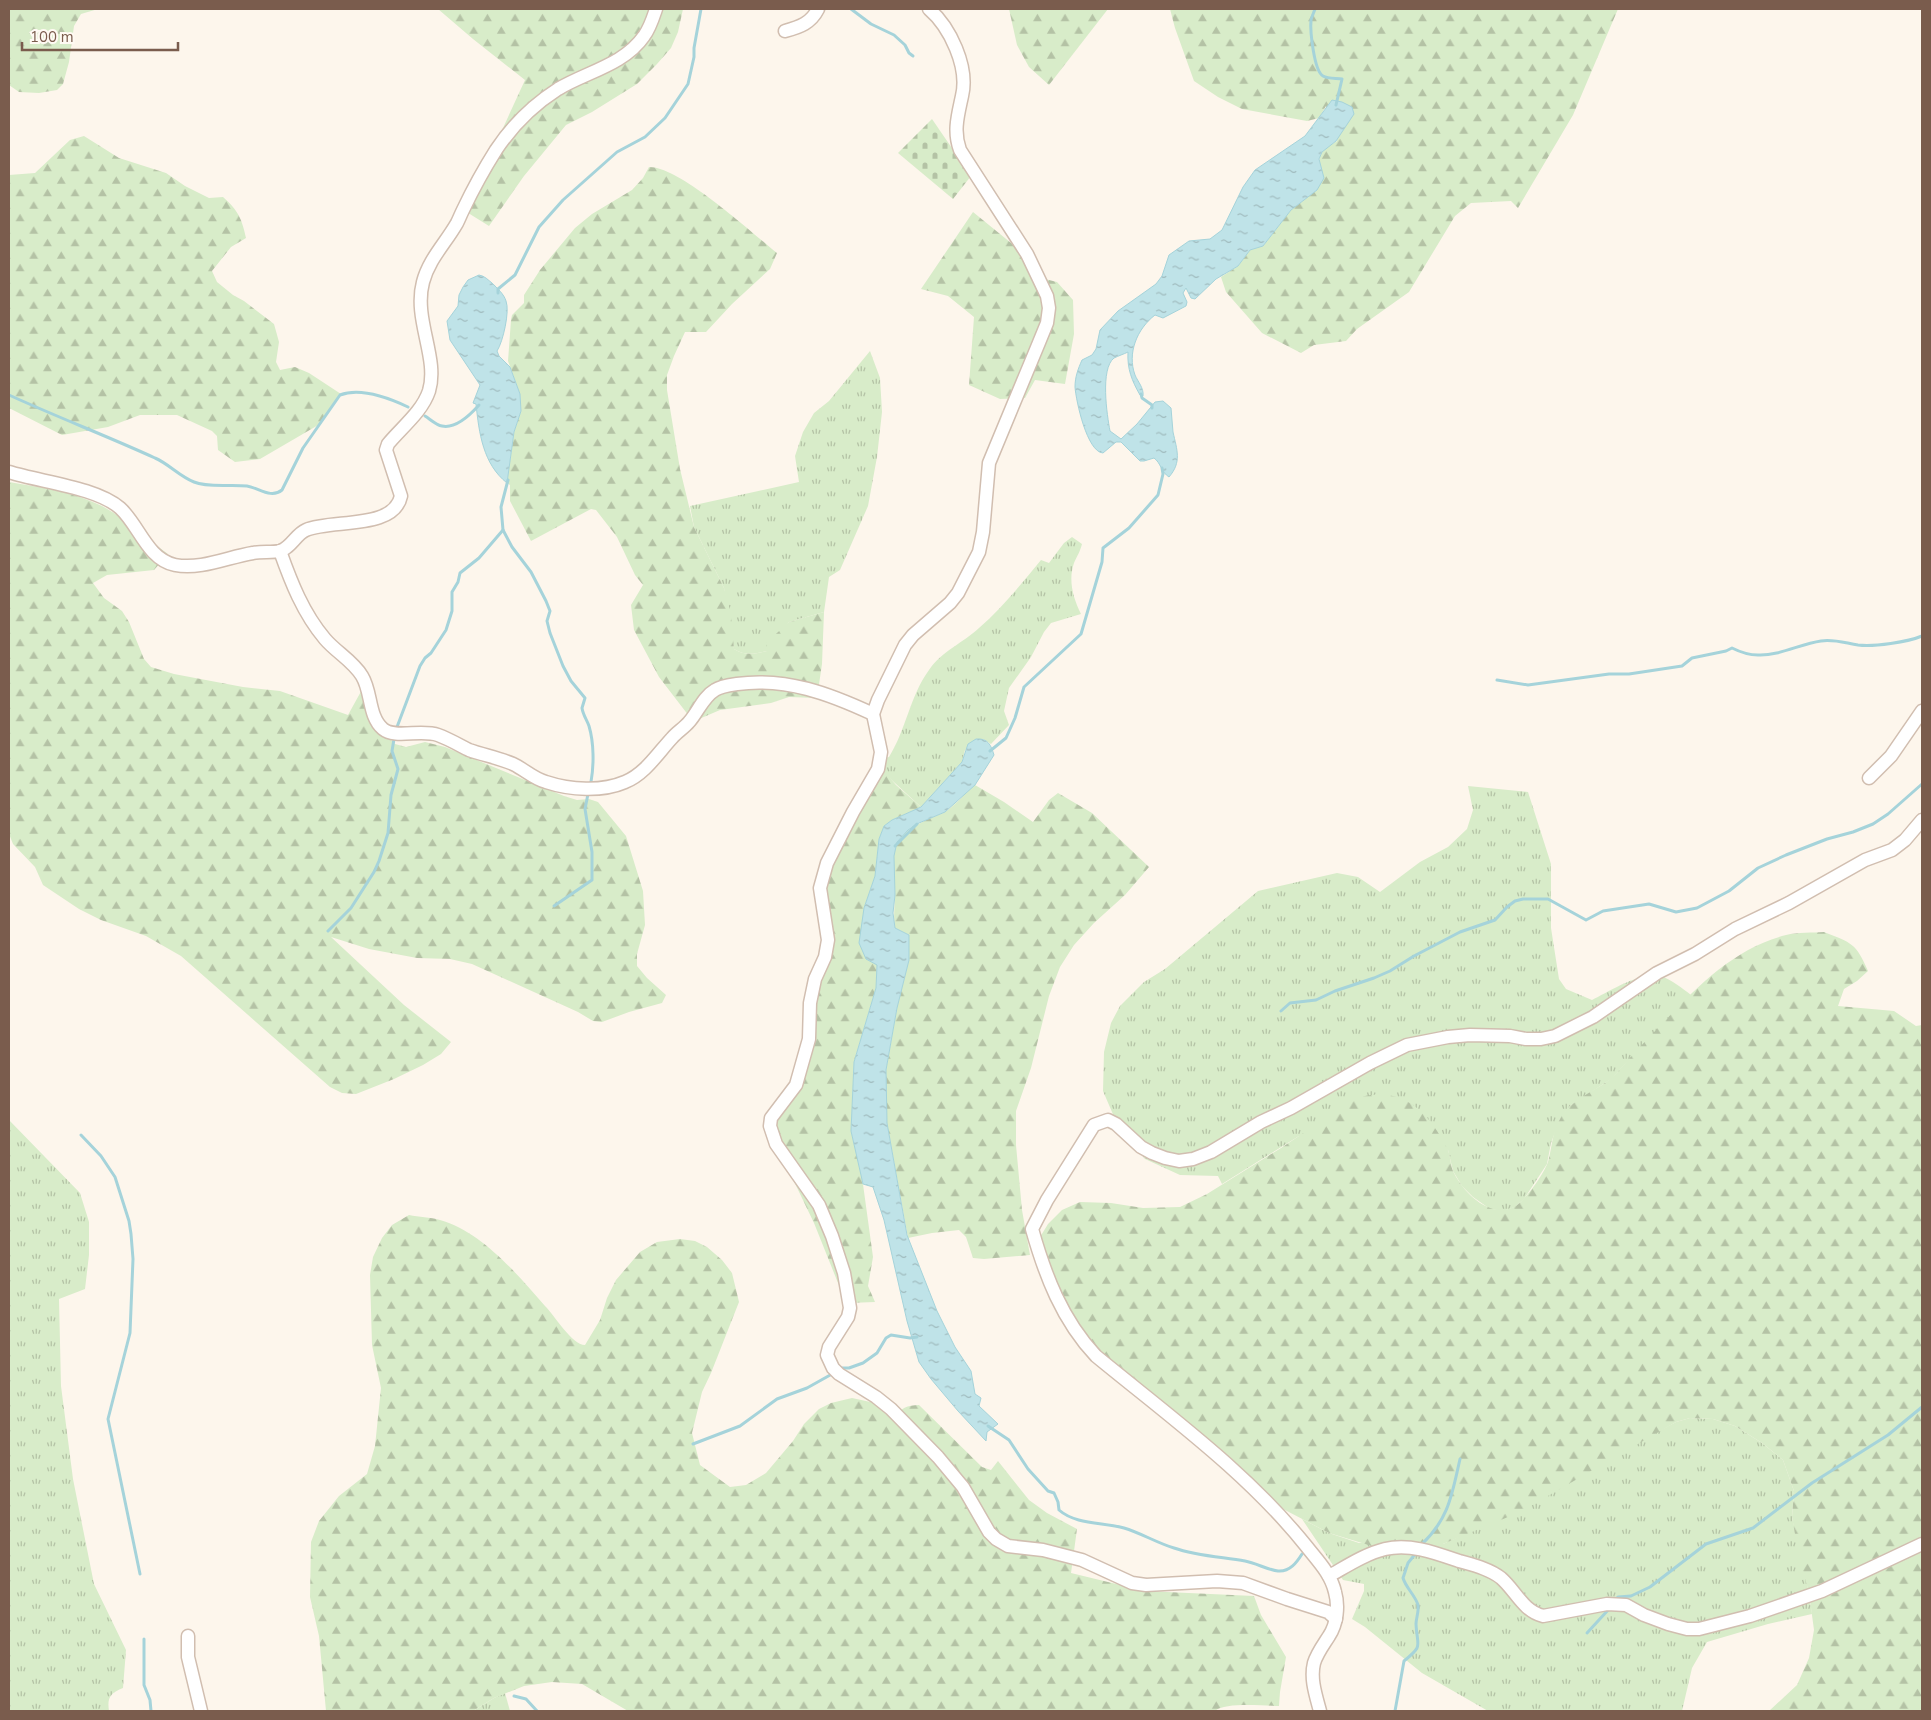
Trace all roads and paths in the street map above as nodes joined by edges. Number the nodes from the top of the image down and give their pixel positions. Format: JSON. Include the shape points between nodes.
{"nodes":[{"id":1,"x":656,"y":9,"type":"edge"},
{"id":2,"x":818,"y":9,"type":"edge"},
{"id":3,"x":928,"y":9,"type":"edge"},
{"id":4,"x":785,"y":31,"type":"dead end"},
{"id":5,"x":9,"y":472,"type":"edge"},
{"id":6,"x":280,"y":551,"type":"junction"},
{"id":7,"x":1922,"y":711,"type":"edge"},
{"id":8,"x":873,"y":714,"type":"junction"},
{"id":9,"x":1869,"y":778,"type":"dead end"},
{"id":10,"x":1922,"y":820,"type":"edge"},
{"id":11,"x":1922,"y":1544,"type":"edge"},
{"id":12,"x":1329,"y":1576,"type":"junction"},
{"id":13,"x":1336,"y":1619,"type":"junction"},
{"id":14,"x":188,"y":1636,"type":"dead end"},
{"id":15,"x":201,"y":1711,"type":"edge"},
{"id":16,"x":1320,"y":1711,"type":"edge"}],
"edges":[{"from":1,"to":6,"type":"street","via":[[644,36],[616,62],[556,90],[516,124],[497,150],[458,222],[431,262],[422,283],[421,295],[422,321],[431,367],[429,390],[421,406],[386,450],[400,491],[398,504],[380,518],[304,530]]},
{"from":2,"to":4,"type":"street","via":[[802,27]]},
{"from":3,"to":8,"type":"street","via":[[948,32],[962,73],[964,85],[957,118],[957,142],[1027,254],[1047,296],[1049,308],[1038,345],[989,463],[983,532],[976,558],[950,603],[912,634]]},
{"from":5,"to":6,"type":"street","via":[[82,491],[121,508],[156,554],[174,564],[203,564],[252,553]]},
{"from":6,"to":8,"type":"street","via":[[309,617],[364,679],[377,722],[384,730],[391,734],[439,735],[515,765],[545,782],[590,788],[626,782],[646,768],[709,695],[727,686],[771,682],[804,688],[832,695]]},
{"from":7,"to":9,"type":"street","via":[[1891,756]]},
{"from":8,"to":13,"type":"street","via":[[881,752],[878,769],[827,863],[820,888],[828,940],[810,1003],[809,1039],[796,1085],[774,1112],[770,1126],[776,1144],[819,1204],[844,1273],[850,1308],[848,1317],[829,1347],[827,1355],[832,1368],[892,1409],[952,1472],[989,1532],[1008,1546],[1082,1560],[1132,1583],[1243,1583],[1328,1612]]},
{"from":10,"to":12,"type":"street","via":[[1892,850],[1865,860],[1735,929],[1657,973],[1593,1017],[1555,1036],[1526,1039],[1470,1035],[1408,1045],[1193,1159],[1179,1161],[1152,1153],[1108,1120],[1094,1126],[1032,1228],[1050,1285],[1082,1340],[1096,1356],[1252,1486],[1299,1537]]},
{"from":11,"to":12,"type":"street","via":[[1822,1591],[1750,1616],[1699,1629],[1668,1624],[1626,1605],[1608,1604],[1543,1616],[1534,1614],[1500,1577],[1426,1550],[1384,1549]]},
{"from":12,"to":13,"type":"street","via":[[1336,1593]]},
{"from":13,"to":16,"type":"street","via":[[1314,1662],[1315,1691]]},
{"from":14,"to":15,"type":"street","via":[[188,1657]]}]}
